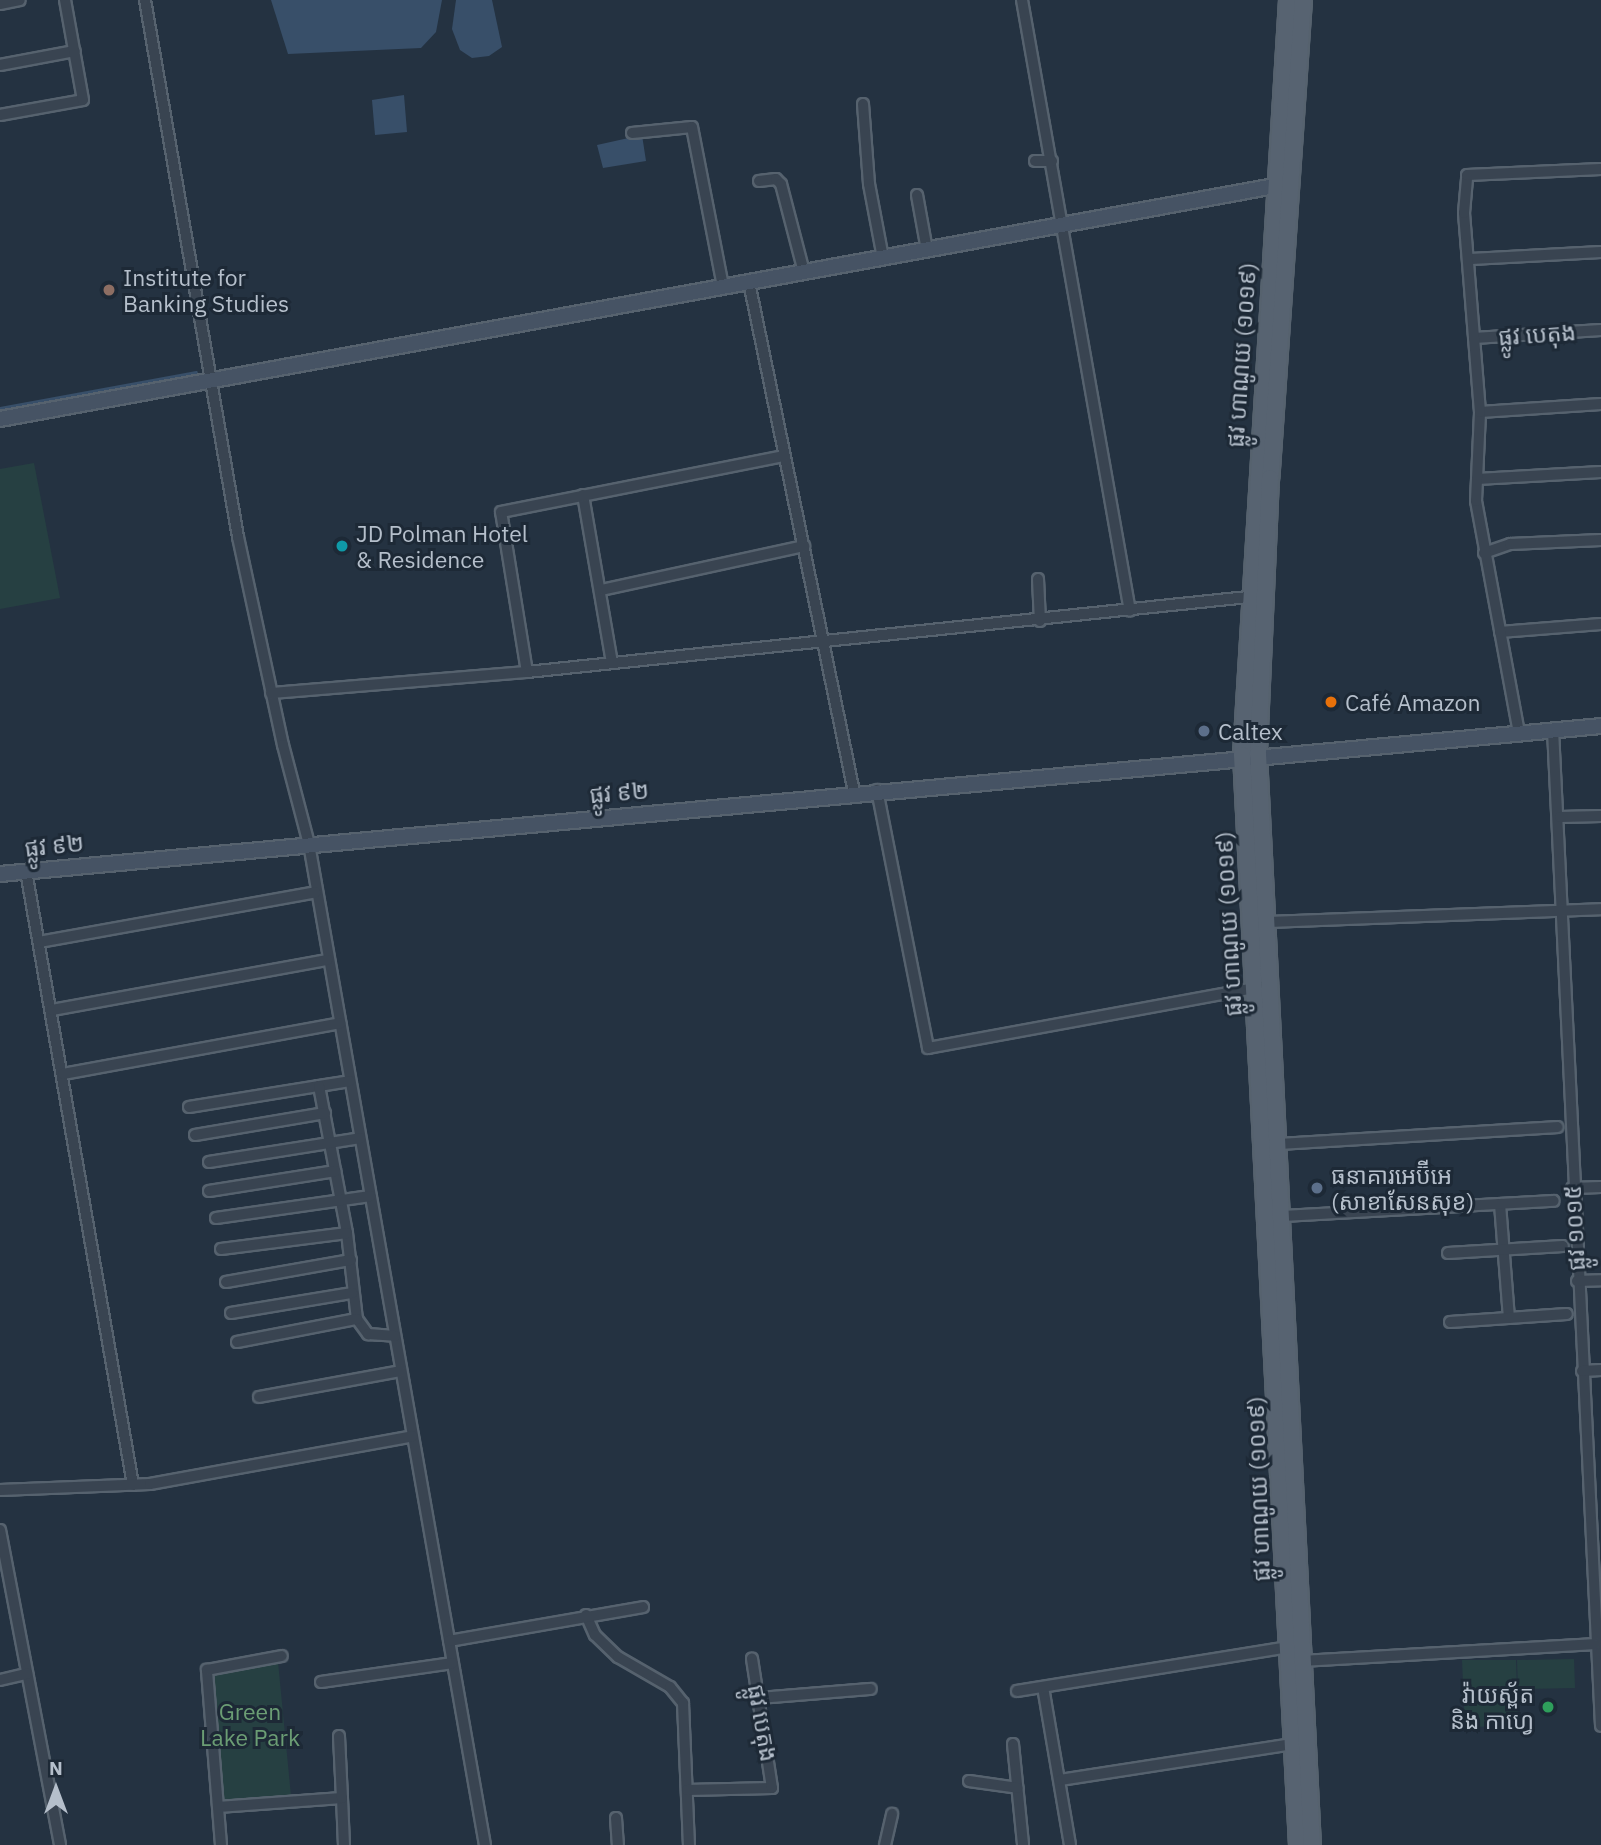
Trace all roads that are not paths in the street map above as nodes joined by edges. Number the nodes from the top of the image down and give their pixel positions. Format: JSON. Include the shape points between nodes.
{"nodes":[{"id":1,"x":20,"y":0,"type":"edge"},
{"id":2,"x":65,"y":0,"type":"edge"},
{"id":3,"x":145,"y":0,"type":"edge"},
{"id":4,"x":1022,"y":0,"type":"edge"},
{"id":5,"x":1288,"y":0,"type":"edge"},
{"id":6,"x":1303,"y":0,"type":"edge"},
{"id":7,"x":0,"y":4,"type":"edge"},
{"id":8,"x":75,"y":51,"type":"junction"},
{"id":9,"x":0,"y":65,"type":"edge"},
{"id":10,"x":863,"y":104,"type":"dead end"},
{"id":11,"x":0,"y":115,"type":"edge"},
{"id":12,"x":632,"y":133,"type":"dead end"},
{"id":13,"x":1035,"y":161,"type":"dead end"},
{"id":14,"x":1052,"y":161,"type":"junction"},
{"id":15,"x":1601,"y":169,"type":"edge"},
{"id":16,"x":759,"y":181,"type":"dead end"},
{"id":17,"x":1283,"y":185,"type":"junction"},
{"id":18,"x":918,"y":195,"type":"dead end"},
{"id":19,"x":1061,"y":225,"type":"junction"},
{"id":20,"x":927,"y":250,"type":"junction"},
{"id":21,"x":1601,"y":252,"type":"edge"},
{"id":22,"x":883,"y":258,"type":"junction"},
{"id":23,"x":1471,"y":259,"type":"junction"},
{"id":24,"x":804,"y":272,"type":"junction"},
{"id":25,"x":749,"y":282,"type":"junction"},
{"id":26,"x":723,"y":287,"type":"junction"},
{"id":27,"x":1601,"y":330,"type":"edge"},
{"id":28,"x":1474,"y":338,"type":"junction"},
{"id":29,"x":213,"y":380,"type":"junction"},
{"id":30,"x":1601,"y":404,"type":"edge"},
{"id":31,"x":1480,"y":412,"type":"junction"},
{"id":32,"x":0,"y":419,"type":"edge"},
{"id":33,"x":785,"y":456,"type":"junction"},
{"id":34,"x":1601,"y":472,"type":"edge"},
{"id":35,"x":1477,"y":479,"type":"junction"},
{"id":36,"x":583,"y":495,"type":"junction"},
{"id":37,"x":1601,"y":540,"type":"edge"},
{"id":38,"x":804,"y":546,"type":"junction"},
{"id":39,"x":1484,"y":553,"type":"junction"},
{"id":40,"x":1038,"y":579,"type":"dead end"},
{"id":41,"x":601,"y":590,"type":"junction"},
{"id":42,"x":1256,"y":596,"type":"junction"},
{"id":43,"x":1130,"y":611,"type":"junction"},
{"id":44,"x":1041,"y":621,"type":"junction"},
{"id":45,"x":1601,"y":624,"type":"edge"},
{"id":46,"x":1500,"y":632,"type":"junction"},
{"id":47,"x":823,"y":641,"type":"junction"},
{"id":48,"x":612,"y":663,"type":"junction"},
{"id":49,"x":527,"y":672,"type":"junction"},
{"id":50,"x":271,"y":693,"type":"junction"},
{"id":51,"x":1601,"y":726,"type":"edge"},
{"id":52,"x":1553,"y":730,"type":"junction"},
{"id":53,"x":1519,"y":733,"type":"junction"},
{"id":54,"x":1250,"y":755,"type":"junction"},
{"id":55,"x":877,"y":790,"type":"junction"},
{"id":56,"x":854,"y":792,"type":"junction"},
{"id":57,"x":1601,"y":816,"type":"edge"},
{"id":58,"x":1560,"y":817,"type":"junction"},
{"id":59,"x":309,"y":844,"type":"junction"},
{"id":60,"x":26,"y":871,"type":"junction"},
{"id":61,"x":0,"y":873,"type":"edge"},
{"id":62,"x":316,"y":892,"type":"junction"},
{"id":63,"x":1562,"y":909,"type":"junction"},
{"id":64,"x":1601,"y":909,"type":"edge"},
{"id":65,"x":1267,"y":922,"type":"junction"},
{"id":66,"x":39,"y":943,"type":"junction"},
{"id":67,"x":328,"y":960,"type":"junction"},
{"id":68,"x":1263,"y":987,"type":"junction"},
{"id":69,"x":51,"y":1010,"type":"junction"},
{"id":70,"x":340,"y":1023,"type":"junction"},
{"id":71,"x":64,"y":1074,"type":"junction"},
{"id":72,"x":350,"y":1081,"type":"junction"},
{"id":73,"x":319,"y":1086,"type":"junction"},
{"id":74,"x":189,"y":1107,"type":"dead end"},
{"id":75,"x":325,"y":1113,"type":"junction"},
{"id":76,"x":1557,"y":1127,"type":"dead end"},
{"id":77,"x":195,"y":1135,"type":"dead end"},
{"id":78,"x":360,"y":1138,"type":"junction"},
{"id":79,"x":1280,"y":1144,"type":"junction"},
{"id":80,"x":331,"y":1146,"type":"junction"},
{"id":81,"x":209,"y":1161,"type":"dead end"},
{"id":82,"x":335,"y":1171,"type":"junction"},
{"id":83,"x":1601,"y":1187,"type":"edge"},
{"id":84,"x":1572,"y":1188,"type":"junction"},
{"id":85,"x":209,"y":1191,"type":"dead end"},
{"id":86,"x":370,"y":1196,"type":"junction"},
{"id":87,"x":341,"y":1201,"type":"junction"},
{"id":88,"x":1554,"y":1201,"type":"dead end"},
{"id":89,"x":1500,"y":1204,"type":"junction"},
{"id":90,"x":1283,"y":1216,"type":"junction"},
{"id":91,"x":216,"y":1218,"type":"dead end"},
{"id":92,"x":347,"y":1233,"type":"junction"},
{"id":93,"x":1563,"y":1246,"type":"dead end"},
{"id":94,"x":221,"y":1249,"type":"dead end"},
{"id":95,"x":1504,"y":1250,"type":"junction"},
{"id":96,"x":1448,"y":1253,"type":"dead end"},
{"id":97,"x":351,"y":1260,"type":"junction"},
{"id":98,"x":1601,"y":1280,"type":"edge"},
{"id":99,"x":1577,"y":1281,"type":"junction"},
{"id":100,"x":226,"y":1282,"type":"dead end"},
{"id":101,"x":352,"y":1293,"type":"junction"},
{"id":102,"x":231,"y":1313,"type":"dead end"},
{"id":103,"x":1567,"y":1314,"type":"dead end"},
{"id":104,"x":1509,"y":1318,"type":"junction"},
{"id":105,"x":357,"y":1319,"type":"junction"},
{"id":106,"x":1450,"y":1322,"type":"dead end"},
{"id":107,"x":395,"y":1336,"type":"junction"},
{"id":108,"x":237,"y":1342,"type":"dead end"},
{"id":109,"x":1601,"y":1370,"type":"edge"},
{"id":110,"x":401,"y":1371,"type":"junction"},
{"id":111,"x":1582,"y":1371,"type":"junction"},
{"id":112,"x":259,"y":1397,"type":"dead end"},
{"id":113,"x":413,"y":1436,"type":"junction"},
{"id":114,"x":133,"y":1485,"type":"junction"},
{"id":115,"x":0,"y":1490,"type":"edge"},
{"id":116,"x":0,"y":1530,"type":"edge"},
{"id":117,"x":643,"y":1607,"type":"dead end"},
{"id":118,"x":1598,"y":1612,"type":"edge"},
{"id":119,"x":586,"y":1615,"type":"junction"},
{"id":120,"x":449,"y":1641,"type":"junction"},
{"id":121,"x":1596,"y":1644,"type":"junction"},
{"id":122,"x":1288,"y":1647,"type":"junction"},
{"id":123,"x":282,"y":1656,"type":"dead end"},
{"id":124,"x":752,"y":1659,"type":"dead end"},
{"id":125,"x":1302,"y":1661,"type":"junction"},
{"id":126,"x":453,"y":1663,"type":"junction"},
{"id":127,"x":27,"y":1674,"type":"junction"},
{"id":128,"x":0,"y":1680,"type":"edge"},
{"id":129,"x":321,"y":1682,"type":"dead end"},
{"id":130,"x":1043,"y":1687,"type":"junction"},
{"id":131,"x":871,"y":1689,"type":"dead end"},
{"id":132,"x":1017,"y":1691,"type":"dead end"},
{"id":133,"x":758,"y":1698,"type":"junction"},
{"id":134,"x":1601,"y":1726,"type":"edge"},
{"id":135,"x":339,"y":1736,"type":"dead end"},
{"id":136,"x":1299,"y":1743,"type":"junction"},
{"id":137,"x":1013,"y":1744,"type":"dead end"},
{"id":138,"x":1060,"y":1780,"type":"junction"},
{"id":139,"x":969,"y":1781,"type":"dead end"},
{"id":140,"x":1018,"y":1788,"type":"junction"},
{"id":141,"x":687,"y":1790,"type":"junction"},
{"id":142,"x":342,"y":1798,"type":"junction"},
{"id":143,"x":218,"y":1807,"type":"junction"},
{"id":144,"x":892,"y":1814,"type":"dead end"},
{"id":145,"x":616,"y":1818,"type":"dead end"},
{"id":146,"x":60,"y":1845,"type":"edge"},
{"id":147,"x":220,"y":1845,"type":"edge"},
{"id":148,"x":344,"y":1845,"type":"edge"},
{"id":149,"x":485,"y":1845,"type":"edge"},
{"id":150,"x":618,"y":1845,"type":"edge"},
{"id":151,"x":689,"y":1845,"type":"edge"},
{"id":152,"x":886,"y":1845,"type":"edge"},
{"id":153,"x":1023,"y":1845,"type":"edge"},
{"id":154,"x":1070,"y":1845,"type":"edge"},
{"id":155,"x":1298,"y":1845,"type":"edge"},
{"id":156,"x":1312,"y":1845,"type":"edge"}],
"edges":[{"from":1,"to":7,"type":"street"},
{"from":2,"to":8,"type":"street"},
{"from":3,"to":29,"type":"street"},
{"from":4,"to":14,"type":"street"},
{"from":5,"to":17,"type":"main road","name":"ផ្លូវ ហាណូយ (១០១៩)"},
{"from":6,"to":17,"type":"main road","name":"ផ្លូវ ហាណូយ (១០១៩)"},
{"from":8,"to":9,"type":"street"},
{"from":8,"to":11,"type":"street","via":[[83,100]]},
{"from":10,"to":22,"type":"street","via":[[869,184]]},
{"from":12,"to":26,"type":"street","via":[[692,127]]},
{"from":13,"to":14,"type":"street"},
{"from":14,"to":19,"type":"street"},
{"from":15,"to":23,"type":"street","via":[[1467,175],[1464,213]]},
{"from":16,"to":24,"type":"street","via":[[776,179],[781,184]]},
{"from":17,"to":19,"type":"main road"},
{"from":17,"to":42,"type":"main road","name":"ផ្លូវ ហាណូយ (១០១៩)"},
{"from":18,"to":20,"type":"street"},
{"from":19,"to":20,"type":"main road"},
{"from":19,"to":43,"type":"street"},
{"from":20,"to":22,"type":"main road"},
{"from":21,"to":23,"type":"street"},
{"from":22,"to":24,"type":"main road"},
{"from":23,"to":28,"type":"street"},
{"from":24,"to":25,"type":"main road"},
{"from":25,"to":26,"type":"main road"},
{"from":25,"to":33,"type":"street"},
{"from":26,"to":29,"type":"main road"},
{"from":27,"to":28,"type":"street","name":"ផ្លូវ បេតុង"},
{"from":28,"to":31,"type":"street"},
{"from":29,"to":32,"type":"main road"},
{"from":29,"to":50,"type":"street","via":[[238,537]]},
{"from":30,"to":31,"type":"street"},
{"from":31,"to":35,"type":"street"},
{"from":33,"to":36,"type":"street"},
{"from":33,"to":38,"type":"street"},
{"from":34,"to":35,"type":"street"},
{"from":35,"to":39,"type":"street"},
{"from":36,"to":41,"type":"street"},
{"from":36,"to":49,"type":"street","via":[[502,512]]},
{"from":37,"to":39,"type":"street","via":[[1510,544]]},
{"from":38,"to":41,"type":"street"},
{"from":38,"to":47,"type":"street"},
{"from":39,"to":46,"type":"street"},
{"from":40,"to":44,"type":"street"},
{"from":41,"to":48,"type":"street"},
{"from":42,"to":43,"type":"street"},
{"from":42,"to":54,"type":"main road","name":"ផ្លូវ ហាណូយ (១០១៩)"},
{"from":43,"to":44,"type":"street"},
{"from":44,"to":47,"type":"street"},
{"from":45,"to":46,"type":"street"},
{"from":46,"to":53,"type":"street"},
{"from":47,"to":48,"type":"street"},
{"from":47,"to":56,"type":"street"},
{"from":48,"to":49,"type":"street"},
{"from":49,"to":50,"type":"street"},
{"from":50,"to":59,"type":"street"},
{"from":51,"to":52,"type":"main road","name":"ផ្លូវ ៩២"},
{"from":52,"to":53,"type":"main road","name":"ផ្លូវ ៩២"},
{"from":52,"to":58,"type":"street","name":"ផ្លូវ ១០១៥"},
{"from":53,"to":54,"type":"main road","name":"ផ្លូវ ៩២"},
{"from":54,"to":55,"type":"main road","name":"ផ្លូវ ៩២"},
{"from":54,"to":65,"type":"main road","name":"ផ្លូវ ហាណូយ (១០១៩)"},
{"from":54,"to":68,"type":"main road","name":"ផ្លូវ ហាណូយ (១០១៩)"},
{"from":55,"to":56,"type":"main road","name":"ផ្លូវ ៩២"},
{"from":55,"to":68,"type":"street","via":[[928,1048]]},
{"from":56,"to":59,"type":"main road","name":"ផ្លូវ ៩២"},
{"from":57,"to":58,"type":"street"},
{"from":58,"to":63,"type":"street","name":"ផ្លូវ ១០១៥"},
{"from":59,"to":60,"type":"main road","name":"ផ្លូវ ៩២"},
{"from":59,"to":62,"type":"street"},
{"from":60,"to":61,"type":"main road","name":"ផ្លូវ ៩២"},
{"from":60,"to":66,"type":"street"},
{"from":62,"to":66,"type":"street"},
{"from":62,"to":67,"type":"street"},
{"from":63,"to":64,"type":"street"},
{"from":63,"to":65,"type":"street"},
{"from":63,"to":84,"type":"street","name":"ផ្លូវ ១០១៥"},
{"from":65,"to":68,"type":"main road","name":"ផ្លូវ ហាណូយ (១០១៩)"},
{"from":66,"to":69,"type":"street"},
{"from":67,"to":69,"type":"street"},
{"from":67,"to":70,"type":"street"},
{"from":68,"to":79,"type":"main road","name":"ផ្លូវ ហាណូយ (១០១៩)"},
{"from":68,"to":122,"type":"main road","name":"ផ្លូវ ហាណូយ (១០១៩)"},
{"from":69,"to":71,"type":"street"},
{"from":70,"to":71,"type":"street"},
{"from":70,"to":72,"type":"street"},
{"from":71,"to":114,"type":"street"},
{"from":72,"to":73,"type":"street"},
{"from":72,"to":78,"type":"street"},
{"from":73,"to":74,"type":"street"},
{"from":73,"to":75,"type":"street"},
{"from":75,"to":77,"type":"street"},
{"from":75,"to":80,"type":"street"},
{"from":76,"to":79,"type":"street"},
{"from":78,"to":80,"type":"street"},
{"from":78,"to":86,"type":"street"},
{"from":79,"to":90,"type":"main road","name":"ផ្លូវ ហាណូយ (១០១៩)"},
{"from":80,"to":81,"type":"street"},
{"from":80,"to":82,"type":"street"},
{"from":82,"to":85,"type":"street"},
{"from":82,"to":87,"type":"street"},
{"from":83,"to":84,"type":"street"},
{"from":84,"to":99,"type":"street","name":"ផ្លូវ ១០១៥"},
{"from":86,"to":87,"type":"street"},
{"from":86,"to":107,"type":"street"},
{"from":87,"to":91,"type":"street"},
{"from":87,"to":92,"type":"street"},
{"from":88,"to":89,"type":"street"},
{"from":89,"to":90,"type":"street"},
{"from":89,"to":95,"type":"street"},
{"from":90,"to":125,"type":"main road","name":"ផ្លូវ ហាណូយ (១០១៩)"},
{"from":92,"to":94,"type":"street"},
{"from":92,"to":97,"type":"street"},
{"from":93,"to":95,"type":"street"},
{"from":95,"to":96,"type":"street"},
{"from":95,"to":104,"type":"street"},
{"from":97,"to":100,"type":"street"},
{"from":97,"to":101,"type":"street"},
{"from":98,"to":99,"type":"street"},
{"from":99,"to":111,"type":"street","name":"ផ្លូវ ១០១៥"},
{"from":101,"to":102,"type":"street"},
{"from":101,"to":105,"type":"street"},
{"from":103,"to":104,"type":"street"},
{"from":104,"to":106,"type":"street"},
{"from":105,"to":107,"type":"street","via":[[368,1334]]},
{"from":105,"to":108,"type":"street"},
{"from":107,"to":110,"type":"street"},
{"from":109,"to":111,"type":"street"},
{"from":110,"to":112,"type":"street"},
{"from":110,"to":113,"type":"street"},
{"from":111,"to":118,"type":"street","name":"ផ្លូវ ១០១៥"},
{"from":113,"to":114,"type":"street"},
{"from":113,"to":120,"type":"street"},
{"from":114,"to":115,"type":"street"},
{"from":116,"to":127,"type":"street"},
{"from":117,"to":119,"type":"street"},
{"from":118,"to":121,"type":"street","name":"ផ្លូវ ១០១៥"},
{"from":119,"to":120,"type":"street"},
{"from":119,"to":141,"type":"street","via":[[595,1635],[618,1657],[680,1696]]},
{"from":120,"to":126,"type":"street"},
{"from":121,"to":125,"type":"street"},
{"from":121,"to":134,"type":"street","name":"ផ្លូវ ១០១៥"},
{"from":122,"to":130,"type":"street"},
{"from":122,"to":136,"type":"main road","name":"ផ្លូវ ហាណូយ (១០១៩)"},
{"from":123,"to":143,"type":"street","via":[[207,1670]]},
{"from":124,"to":133,"type":"street","name":"ផ្លូវ បេតុង"},
{"from":125,"to":136,"type":"main road","name":"ផ្លូវ ហាណូយ (១០១៩)"},
{"from":126,"to":129,"type":"street"},
{"from":126,"to":149,"type":"street"},
{"from":127,"to":128,"type":"street"},
{"from":127,"to":146,"type":"street"},
{"from":130,"to":132,"type":"street"},
{"from":130,"to":138,"type":"street"},
{"from":131,"to":133,"type":"street"},
{"from":133,"to":141,"type":"street","name":"ផ្លូវ បេតុង","via":[[772,1788]]},
{"from":135,"to":142,"type":"street"},
{"from":136,"to":138,"type":"street"},
{"from":136,"to":155,"type":"main road","name":"ផ្លូវ ហាណូយ (១០១៩)"},
{"from":136,"to":156,"type":"main road","name":"ផ្លូវ ហាណូយ (១០១៩)"},
{"from":137,"to":140,"type":"street"},
{"from":138,"to":154,"type":"street"},
{"from":139,"to":140,"type":"street"},
{"from":140,"to":153,"type":"street"},
{"from":141,"to":151,"type":"street"},
{"from":142,"to":143,"type":"street"},
{"from":142,"to":148,"type":"street"},
{"from":143,"to":147,"type":"street"},
{"from":144,"to":152,"type":"street"},
{"from":145,"to":150,"type":"street"}]}
